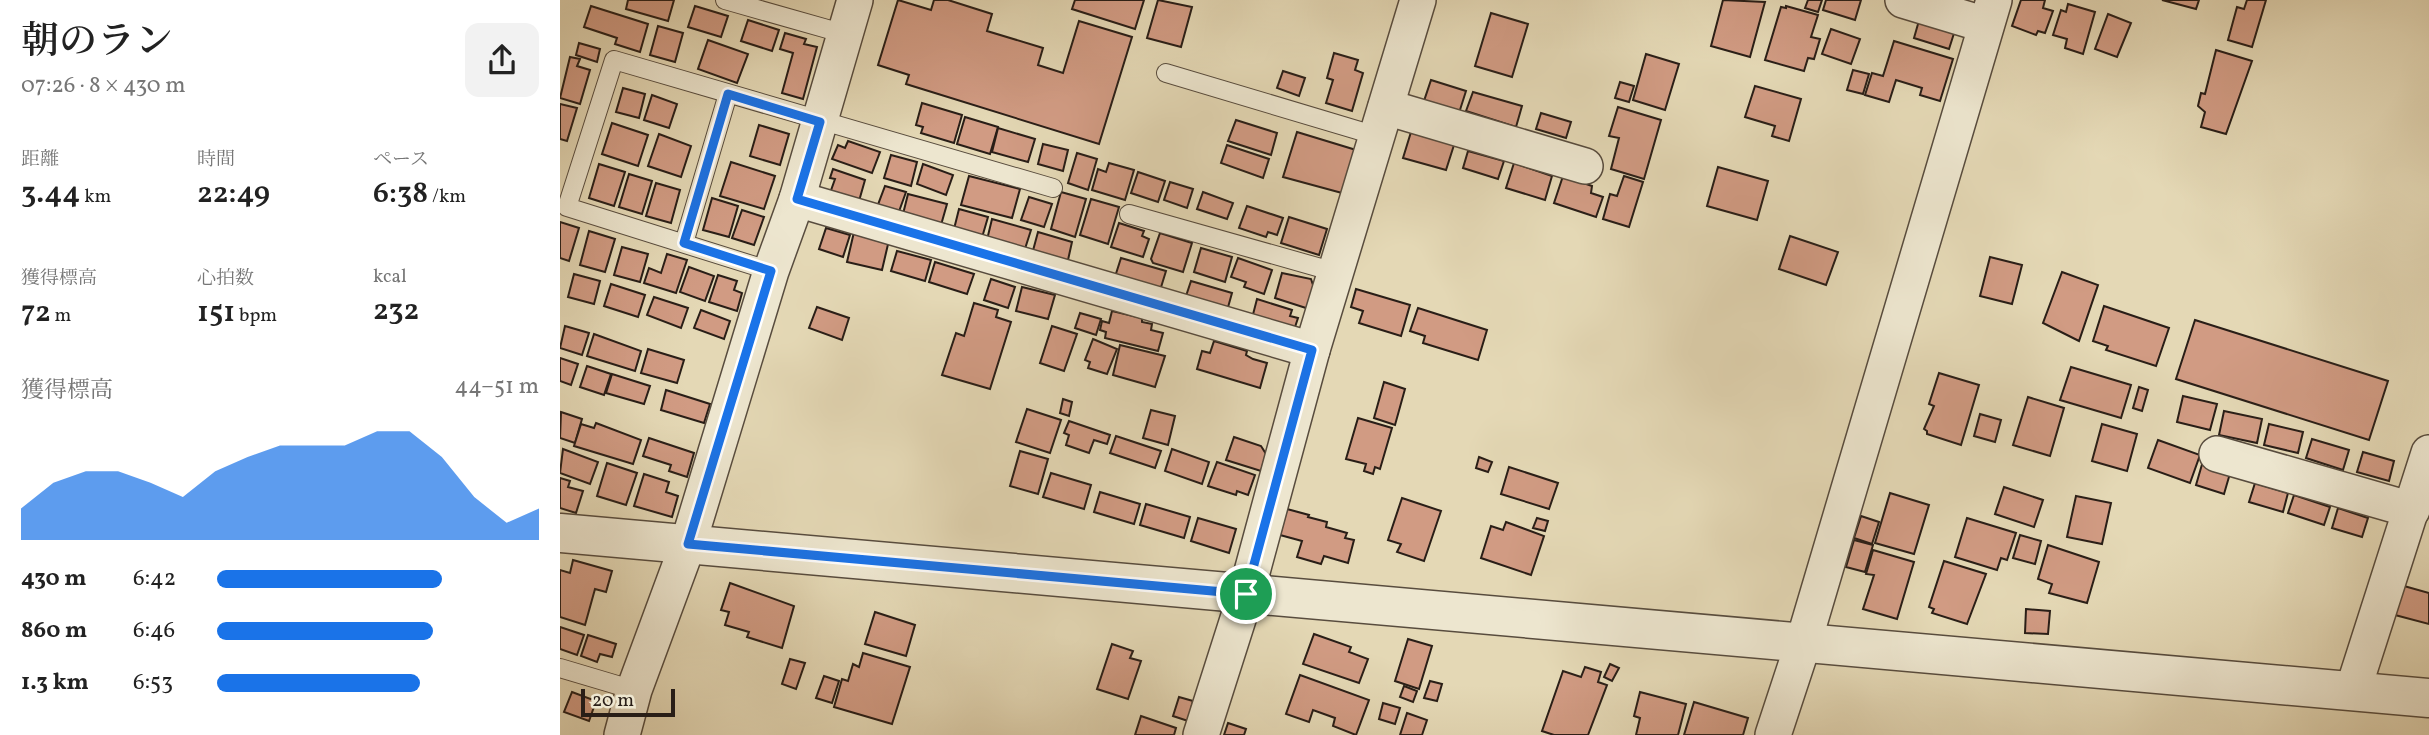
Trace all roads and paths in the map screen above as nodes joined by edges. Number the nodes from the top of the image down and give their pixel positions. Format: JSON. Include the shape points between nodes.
{"nodes":[{"id":1,"x":725,"y":0,"type":"edge"},
{"id":2,"x":855,"y":0,"type":"edge"},
{"id":3,"x":1418,"y":0,"type":"edge"},
{"id":4,"x":1903,"y":0,"type":"edge"},
{"id":5,"x":1990,"y":13,"type":"edge"},
{"id":6,"x":845,"y":34,"type":"junction"},
{"id":7,"x":1166,"y":73,"type":"dead end"},
{"id":8,"x":728,"y":94,"type":"junction"},
{"id":9,"x":820,"y":122,"type":"junction"},
{"id":10,"x":1381,"y":122,"type":"junction"},
{"id":11,"x":1585,"y":166,"type":"dead end"},
{"id":12,"x":1053,"y":188,"type":"dead end"},
{"id":13,"x":797,"y":199,"type":"junction"},
{"id":14,"x":1129,"y":214,"type":"dead end"},
{"id":15,"x":684,"y":243,"type":"junction"},
{"id":16,"x":771,"y":271,"type":"junction"},
{"id":17,"x":1335,"y":272,"type":"junction"},
{"id":18,"x":1312,"y":350,"type":"junction"},
{"id":19,"x":2429,"y":453,"type":"edge"},
{"id":20,"x":2217,"y":454,"type":"dead end"},
{"id":21,"x":2412,"y":510,"type":"junction"},
{"id":22,"x":560,"y":533,"type":"edge"},
{"id":23,"x":688,"y":544,"type":"junction"},
{"id":24,"x":1246,"y":594,"type":"junction"},
{"id":25,"x":1803,"y":644,"type":"junction"},
{"id":26,"x":560,"y":668,"type":"edge"},
{"id":27,"x":634,"y":690,"type":"junction"},
{"id":28,"x":2353,"y":690,"type":"junction"},
{"id":29,"x":2429,"y":698,"type":"edge"},
{"id":30,"x":622,"y":735,"type":"edge"},
{"id":31,"x":1201,"y":735,"type":"edge"},
{"id":32,"x":1773,"y":735,"type":"edge"}],
"edges":[{"from":1,"to":6,"type":"lane"},
{"from":2,"to":6,"type":"street"},
{"from":3,"to":10,"type":"street"},
{"from":4,"to":5,"type":"street"},
{"from":5,"to":25,"type":"street"},
{"from":6,"to":9,"type":"street"},
{"from":7,"to":10,"type":"lane"},
{"from":8,"to":9,"type":"lane"},
{"from":8,"to":15,"type":"lane"},
{"from":8,"to":15,"type":"lane","via":[[614,60],[567,207]]},
{"from":9,"to":12,"type":"lane"},
{"from":9,"to":13,"type":"street"},
{"from":10,"to":11,"type":"street"},
{"from":10,"to":17,"type":"street"},
{"from":13,"to":16,"type":"street"},
{"from":13,"to":18,"type":"street"},
{"from":14,"to":17,"type":"lane"},
{"from":15,"to":16,"type":"lane"},
{"from":16,"to":23,"type":"street"},
{"from":17,"to":18,"type":"street"},
{"from":18,"to":24,"type":"street"},
{"from":19,"to":21,"type":"street"},
{"from":20,"to":21,"type":"street"},
{"from":21,"to":28,"type":"street"},
{"from":22,"to":23,"type":"street"},
{"from":23,"to":24,"type":"street"},
{"from":23,"to":27,"type":"street"},
{"from":24,"to":25,"type":"street"},
{"from":24,"to":31,"type":"street"},
{"from":25,"to":28,"type":"street"},
{"from":25,"to":32,"type":"street"},
{"from":26,"to":27,"type":"lane"},
{"from":27,"to":30,"type":"street"},
{"from":28,"to":29,"type":"street"}]}
